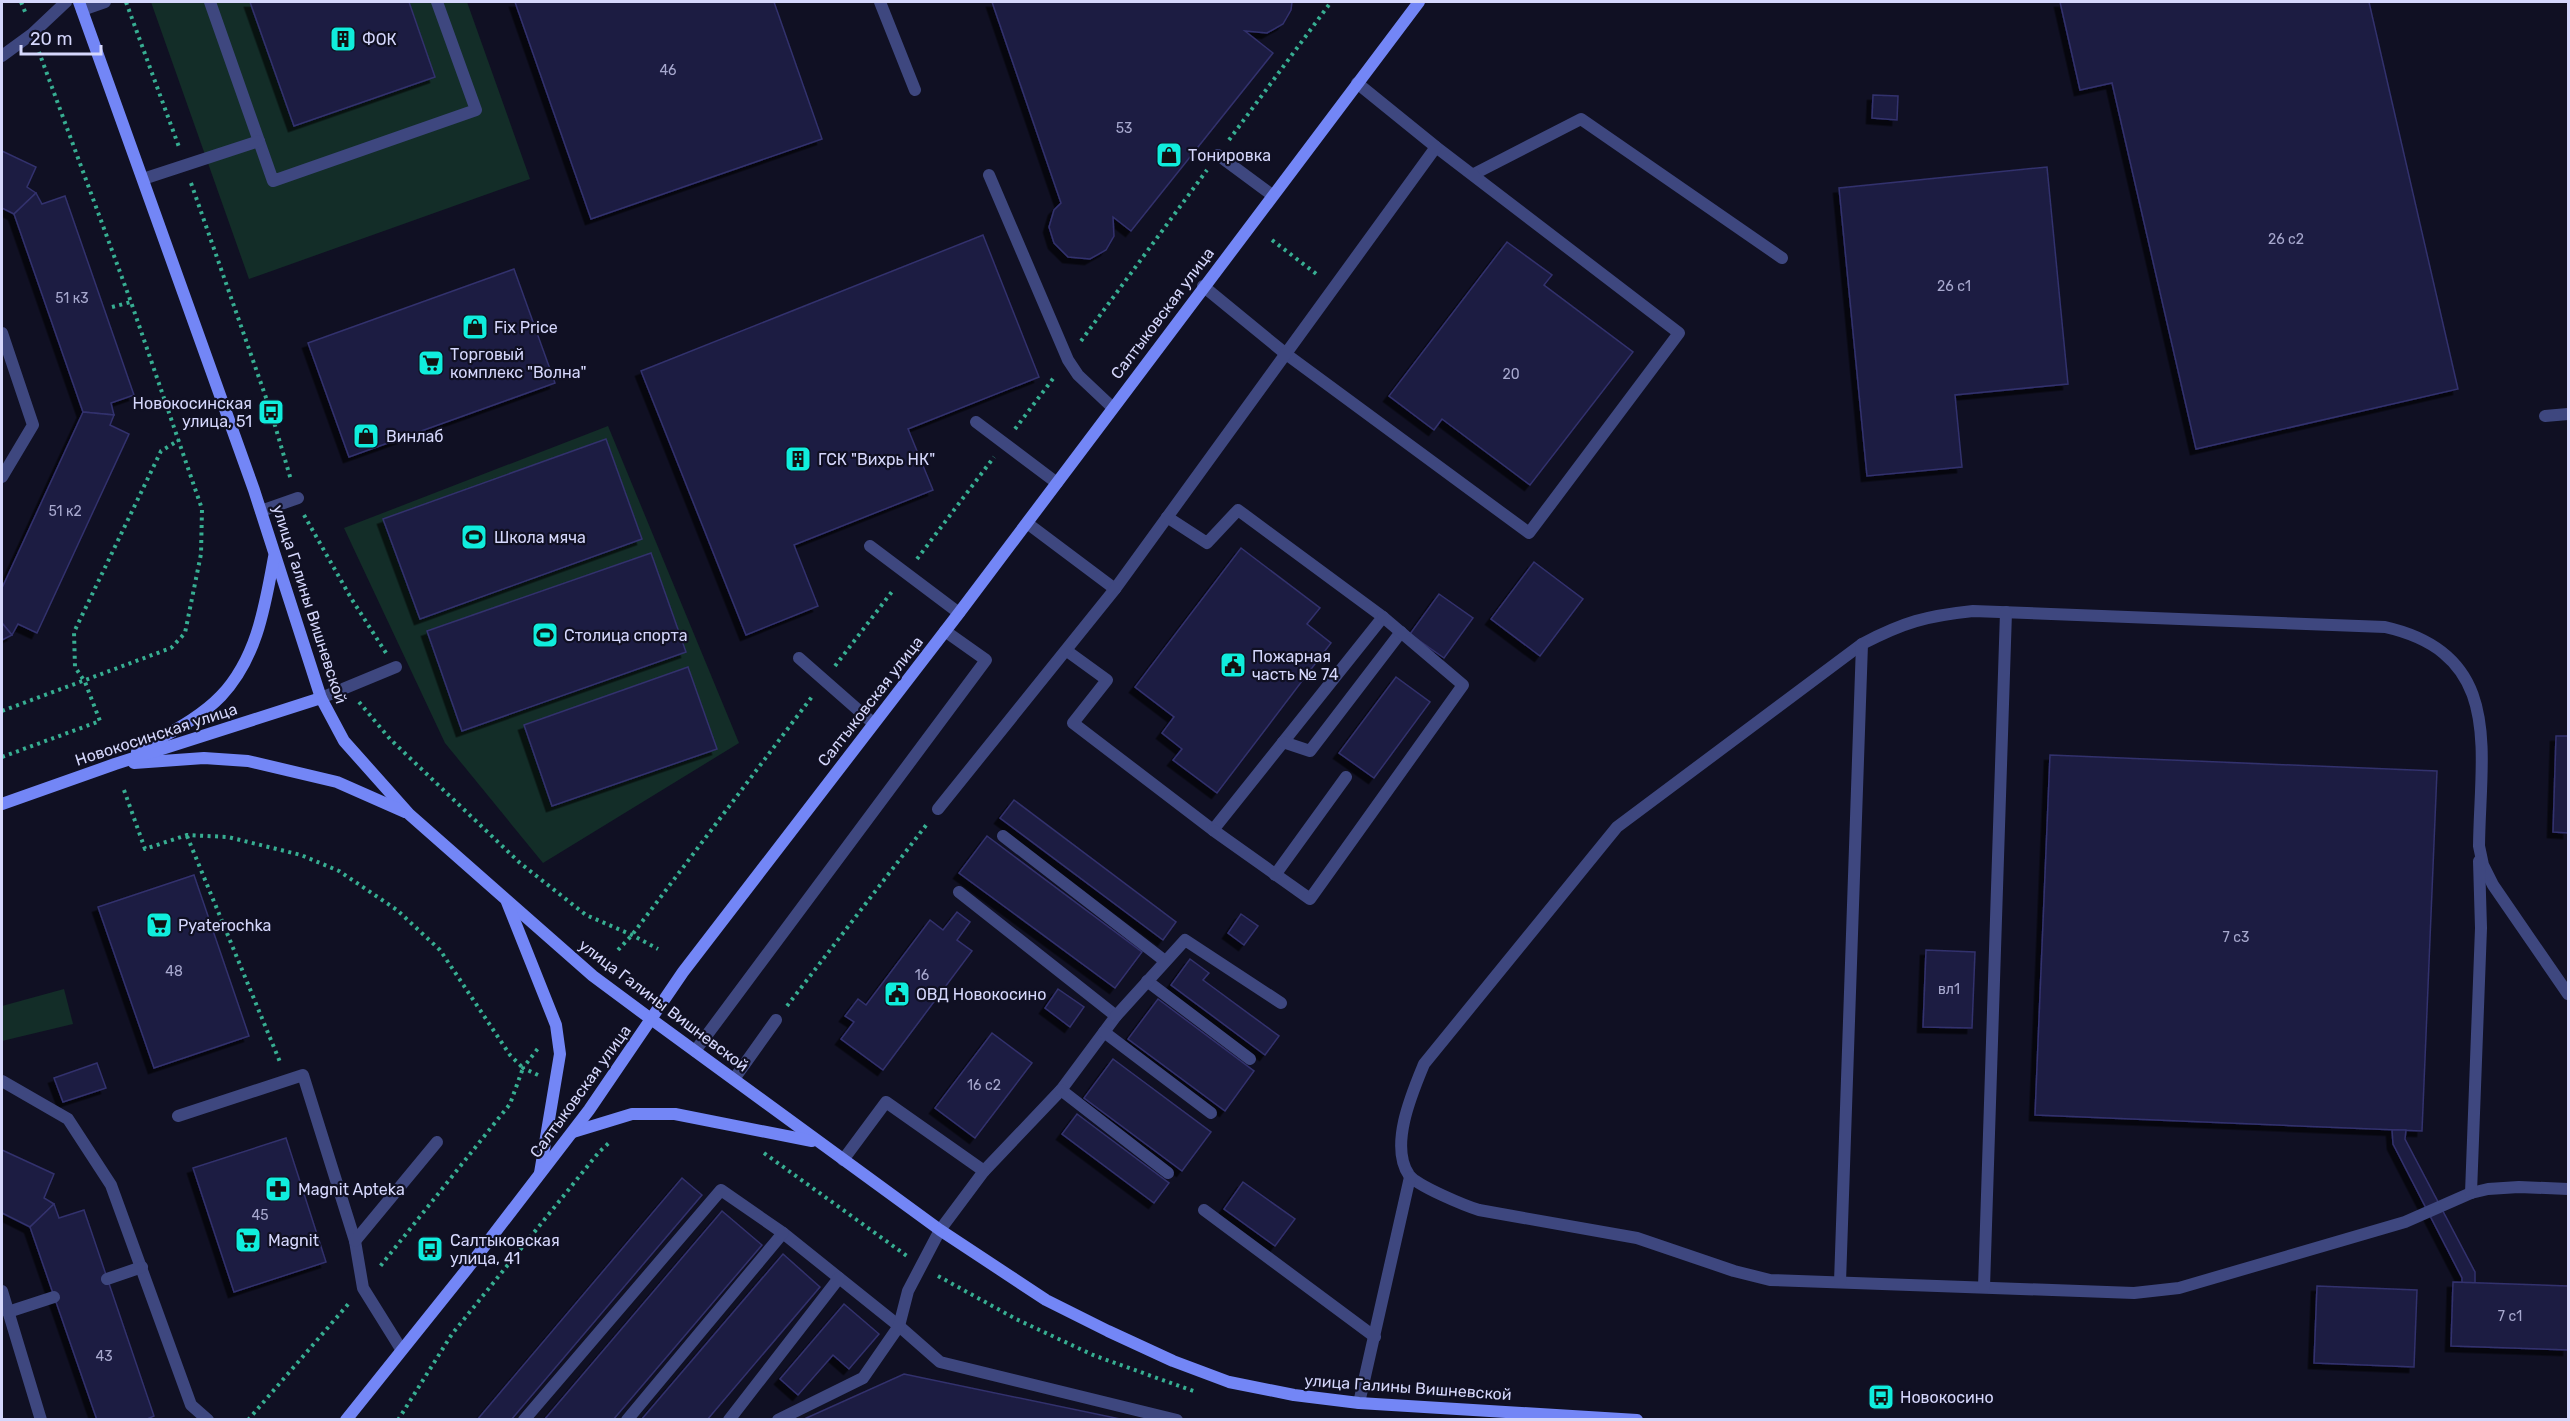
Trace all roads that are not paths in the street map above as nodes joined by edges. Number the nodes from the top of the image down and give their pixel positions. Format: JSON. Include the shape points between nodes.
{"nodes":[{"id":1,"x":66,"y":2,"type":"edge"},
{"id":2,"x":105,"y":2,"type":"edge"},
{"id":3,"x":210,"y":2,"type":"edge"},
{"id":4,"x":437,"y":2,"type":"edge"},
{"id":5,"x":880,"y":2,"type":"edge"},
{"id":6,"x":1419,"y":2,"type":"edge"},
{"id":7,"x":80,"y":6,"type":"edge"},
{"id":8,"x":2,"y":56,"type":"edge"},
{"id":9,"x":1357,"y":83,"type":"junction"},
{"id":10,"x":915,"y":90,"type":"dead end"},
{"id":11,"x":259,"y":141,"type":"junction"},
{"id":12,"x":1436,"y":147,"type":"junction"},
{"id":13,"x":1218,"y":155,"type":"road end"},
{"id":14,"x":1474,"y":174,"type":"junction"},
{"id":15,"x":989,"y":176,"type":"dead end"},
{"id":16,"x":143,"y":179,"type":"junction"},
{"id":17,"x":1272,"y":195,"type":"junction"},
{"id":18,"x":1782,"y":258,"type":"dead end"},
{"id":19,"x":1203,"y":286,"type":"junction"},
{"id":20,"x":2,"y":333,"type":"edge"},
{"id":21,"x":1286,"y":354,"type":"junction"},
{"id":22,"x":1113,"y":408,"type":"junction"},
{"id":23,"x":2568,"y":414,"type":"edge"},
{"id":24,"x":2545,"y":416,"type":"dead end"},
{"id":25,"x":976,"y":422,"type":"dead end"},
{"id":26,"x":2,"y":477,"type":"edge"},
{"id":27,"x":1057,"y":483,"type":"junction"},
{"id":28,"x":298,"y":498,"type":"road end"},
{"id":29,"x":261,"y":511,"type":"junction"},
{"id":30,"x":1167,"y":517,"type":"junction"},
{"id":31,"x":1027,"y":523,"type":"junction"},
{"id":32,"x":870,"y":546,"type":"dead end"},
{"id":33,"x":275,"y":553,"type":"junction"},
{"id":34,"x":1115,"y":589,"type":"junction"},
{"id":35,"x":2006,"y":612,"type":"junction"},
{"id":36,"x":959,"y":613,"type":"junction"},
{"id":37,"x":1383,"y":617,"type":"junction"},
{"id":38,"x":945,"y":631,"type":"junction"},
{"id":39,"x":1401,"y":632,"type":"junction"},
{"id":40,"x":1862,"y":644,"type":"junction"},
{"id":41,"x":1067,"y":651,"type":"junction"},
{"id":42,"x":799,"y":658,"type":"dead end"},
{"id":43,"x":396,"y":667,"type":"road end"},
{"id":44,"x":321,"y":698,"type":"junction"},
{"id":45,"x":873,"y":723,"type":"junction"},
{"id":46,"x":1283,"y":742,"type":"junction"},
{"id":47,"x":115,"y":764,"type":"junction"},
{"id":48,"x":1346,"y":777,"type":"dead end"},
{"id":49,"x":2,"y":804,"type":"edge"},
{"id":50,"x":938,"y":809,"type":"road end"},
{"id":51,"x":410,"y":814,"type":"junction"},
{"id":52,"x":1213,"y":830,"type":"junction"},
{"id":53,"x":1003,"y":836,"type":"dead end"},
{"id":54,"x":2478,"y":846,"type":"junction"},
{"id":55,"x":1275,"y":874,"type":"junction"},
{"id":56,"x":959,"y":892,"type":"dead end"},
{"id":57,"x":506,"y":898,"type":"junction"},
{"id":58,"x":1165,"y":962,"type":"junction"},
{"id":59,"x":1147,"y":981,"type":"junction"},
{"id":60,"x":2568,"y":994,"type":"edge"},
{"id":61,"x":1281,"y":1003,"type":"dead end"},
{"id":62,"x":1116,"y":1016,"type":"junction"},
{"id":63,"x":651,"y":1019,"type":"junction"},
{"id":64,"x":776,"y":1020,"type":"road end"},
{"id":65,"x":1104,"y":1032,"type":"junction"},
{"id":66,"x":695,"y":1051,"type":"junction"},
{"id":67,"x":1250,"y":1059,"type":"dead end"},
{"id":68,"x":734,"y":1079,"type":"junction"},
{"id":69,"x":2,"y":1081,"type":"edge"},
{"id":70,"x":1061,"y":1090,"type":"junction"},
{"id":71,"x":1211,"y":1113,"type":"dead end"},
{"id":72,"x":178,"y":1116,"type":"dead end"},
{"id":73,"x":573,"y":1132,"type":"junction"},
{"id":74,"x":437,"y":1142,"type":"dead end"},
{"id":75,"x":817,"y":1142,"type":"junction"},
{"id":76,"x":843,"y":1160,"type":"junction"},
{"id":77,"x":984,"y":1171,"type":"junction"},
{"id":78,"x":1168,"y":1173,"type":"dead end"},
{"id":79,"x":540,"y":1175,"type":"junction"},
{"id":80,"x":1410,"y":1177,"type":"junction"},
{"id":81,"x":2568,"y":1189,"type":"edge"},
{"id":82,"x":2471,"y":1193,"type":"junction"},
{"id":83,"x":1204,"y":1210,"type":"dead end"},
{"id":84,"x":940,"y":1230,"type":"junction"},
{"id":85,"x":783,"y":1233,"type":"junction"},
{"id":86,"x":355,"y":1241,"type":"junction"},
{"id":87,"x":141,"y":1267,"type":"junction"},
{"id":88,"x":839,"y":1278,"type":"junction"},
{"id":89,"x":108,"y":1279,"type":"dead end"},
{"id":90,"x":1840,"y":1282,"type":"junction"},
{"id":91,"x":1984,"y":1287,"type":"junction"},
{"id":92,"x":2,"y":1291,"type":"edge"},
{"id":93,"x":54,"y":1297,"type":"dead end"},
{"id":94,"x":8,"y":1312,"type":"junction"},
{"id":95,"x":899,"y":1326,"type":"junction"},
{"id":96,"x":1375,"y":1337,"type":"junction"},
{"id":97,"x":401,"y":1349,"type":"junction"},
{"id":98,"x":1359,"y":1403,"type":"junction"},
{"id":99,"x":41,"y":1419,"type":"edge"},
{"id":100,"x":208,"y":1419,"type":"edge"},
{"id":101,"x":346,"y":1419,"type":"edge"},
{"id":102,"x":524,"y":1419,"type":"edge"},
{"id":103,"x":627,"y":1419,"type":"edge"},
{"id":104,"x":729,"y":1419,"type":"edge"},
{"id":105,"x":778,"y":1419,"type":"edge"},
{"id":106,"x":1177,"y":1419,"type":"edge"},
{"id":107,"x":1637,"y":1419,"type":"edge"}],
"edges":[{"from":1,"to":8,"type":"lane"},
{"from":2,"to":7,"type":"lane"},
{"from":3,"to":11,"type":"lane"},
{"from":4,"to":11,"type":"lane","via":[[476,110],[273,181]]},
{"from":5,"to":10,"type":"lane"},
{"from":6,"to":9,"type":"street","name":"Салтыковская улица"},
{"from":7,"to":16,"type":"street","name":"улица Галины Вишневской"},
{"from":9,"to":12,"type":"lane"},
{"from":9,"to":17,"type":"street","name":"Салтыковская улица"},
{"from":11,"to":16,"type":"lane"},
{"from":12,"to":14,"type":"lane"},
{"from":12,"to":21,"type":"lane"},
{"from":13,"to":17,"type":"lane"},
{"from":14,"to":18,"type":"lane","via":[[1581,119]]},
{"from":14,"to":21,"type":"lane","via":[[1679,333],[1529,532]]},
{"from":15,"to":22,"type":"lane","via":[[1068,360]]},
{"from":16,"to":29,"type":"street","name":"улица Галины Вишневской"},
{"from":17,"to":19,"type":"street","name":"Салтыковская улица"},
{"from":19,"to":21,"type":"lane"},
{"from":19,"to":22,"type":"street","name":"Салтыковская улица"},
{"from":20,"to":26,"type":"lane","via":[[33,425]]},
{"from":21,"to":30,"type":"lane"},
{"from":22,"to":27,"type":"street","name":"Салтыковская улица"},
{"from":23,"to":24,"type":"lane"},
{"from":25,"to":27,"type":"lane"},
{"from":27,"to":31,"type":"street","name":"Салтыковская улица"},
{"from":28,"to":29,"type":"lane"},
{"from":29,"to":33,"type":"street","name":"улица Галины Вишневской"},
{"from":30,"to":34,"type":"lane"},
{"from":30,"to":37,"type":"lane","via":[[1208,543],[1238,510]]},
{"from":31,"to":34,"type":"lane"},
{"from":31,"to":36,"type":"street","name":"Салтыковская улица"},
{"from":32,"to":36,"type":"lane"},
{"from":33,"to":44,"type":"street","name":"улица Галины Вишневской"},
{"from":33,"to":47,"type":"street","via":[[256,637],[245,665],[221,697],[188,722]]},
{"from":34,"to":41,"type":"lane"},
{"from":35,"to":40,"type":"lane","via":[[1973,610],[1929,616]]},
{"from":35,"to":54,"type":"lane","via":[[2385,627],[2410,632],[2450,656],[2475,697],[2481,723]]},
{"from":35,"to":91,"type":"lane"},
{"from":36,"to":38,"type":"street","name":"Салтыковская улица"},
{"from":37,"to":39,"type":"lane"},
{"from":37,"to":46,"type":"lane"},
{"from":38,"to":45,"type":"street","name":"Салтыковская улица"},
{"from":38,"to":66,"type":"lane","via":[[986,660]]},
{"from":39,"to":46,"type":"lane","via":[[1310,751]]},
{"from":39,"to":55,"type":"lane","via":[[1463,685],[1310,899]]},
{"from":40,"to":80,"type":"lane","via":[[1617,828],[1592,855],[1424,1064],[1403,1126],[1402,1159]]},
{"from":40,"to":90,"type":"lane"},
{"from":41,"to":50,"type":"lane"},
{"from":41,"to":52,"type":"lane","via":[[1107,680],[1073,723]]},
{"from":42,"to":45,"type":"lane"},
{"from":43,"to":44,"type":"lane"},
{"from":44,"to":47,"type":"street","name":"Новокосинская улица"},
{"from":44,"to":51,"type":"street","name":"улица Галины Вишневской","via":[[344,741]]},
{"from":45,"to":63,"type":"street","name":"Салтыковская улица"},
{"from":46,"to":52,"type":"lane"},
{"from":47,"to":49,"type":"street","name":"Новокосинская улица"},
{"from":47,"to":51,"type":"street","via":[[204,758],[248,761],[337,782]]},
{"from":48,"to":55,"type":"lane"},
{"from":51,"to":57,"type":"street","name":"улица Галины Вишневской"},
{"from":52,"to":55,"type":"lane"},
{"from":53,"to":58,"type":"lane"},
{"from":54,"to":60,"type":"lane","via":[[2493,885]]},
{"from":54,"to":82,"type":"lane","via":[[2481,928]]},
{"from":56,"to":62,"type":"lane"},
{"from":57,"to":63,"type":"street","name":"улица Галины Вишневской","via":[[593,976]]},
{"from":57,"to":79,"type":"street","via":[[556,1025],[560,1054]]},
{"from":58,"to":59,"type":"lane"},
{"from":58,"to":61,"type":"lane","via":[[1185,940]]},
{"from":59,"to":62,"type":"lane"},
{"from":59,"to":67,"type":"lane"},
{"from":62,"to":65,"type":"lane"},
{"from":63,"to":66,"type":"street","name":"улица Галины Вишневской"},
{"from":63,"to":73,"type":"street","name":"Салтыковская улица"},
{"from":64,"to":68,"type":"lane"},
{"from":65,"to":70,"type":"lane"},
{"from":65,"to":71,"type":"lane"},
{"from":66,"to":68,"type":"street","name":"улица Галины Вишневской"},
{"from":68,"to":75,"type":"street","name":"улица Галины Вишневской"},
{"from":69,"to":87,"type":"lane","via":[[68,1119],[111,1185]]},
{"from":70,"to":77,"type":"lane"},
{"from":70,"to":78,"type":"lane"},
{"from":72,"to":86,"type":"lane","via":[[303,1076]]},
{"from":73,"to":75,"type":"street","via":[[632,1114],[675,1114]]},
{"from":73,"to":79,"type":"street","name":"Салтыковская улица"},
{"from":74,"to":86,"type":"lane"},
{"from":75,"to":76,"type":"street","name":"улица Галины Вишневской"},
{"from":76,"to":77,"type":"lane","via":[[886,1102]]},
{"from":76,"to":84,"type":"street","name":"улица Галины Вишневской"},
{"from":77,"to":84,"type":"lane"},
{"from":79,"to":97,"type":"street","name":"Салтыковская улица"},
{"from":80,"to":90,"type":"lane","via":[[1457,1203],[1479,1210],[1636,1238],[1734,1272],[1770,1280]]},
{"from":80,"to":96,"type":"lane"},
{"from":81,"to":82,"type":"lane","via":[[2519,1187]]},
{"from":82,"to":91,"type":"lane","via":[[2405,1222],[2179,1288],[2134,1293]]},
{"from":83,"to":96,"type":"lane"},
{"from":84,"to":95,"type":"lane","via":[[908,1291]]},
{"from":84,"to":98,"type":"street","name":"улица Галины Вишневской","via":[[1046,1300],[1173,1361],[1229,1382]]},
{"from":85,"to":88,"type":"lane"},
{"from":85,"to":102,"type":"lane","via":[[720,1190]]},
{"from":85,"to":103,"type":"lane"},
{"from":86,"to":97,"type":"lane","via":[[363,1288]]},
{"from":87,"to":89,"type":"lane"},
{"from":87,"to":100,"type":"lane","via":[[191,1406]]},
{"from":88,"to":95,"type":"lane"},
{"from":88,"to":104,"type":"lane"},
{"from":90,"to":91,"type":"lane"},
{"from":92,"to":94,"type":"lane"},
{"from":93,"to":94,"type":"lane"},
{"from":94,"to":99,"type":"lane"},
{"from":95,"to":105,"type":"lane","via":[[863,1378]]},
{"from":95,"to":106,"type":"lane","via":[[940,1362]]},
{"from":96,"to":98,"type":"lane"},
{"from":97,"to":101,"type":"street","name":"Салтыковская улица"},
{"from":98,"to":107,"type":"street","name":"улица Галины Вишневской"}]}
